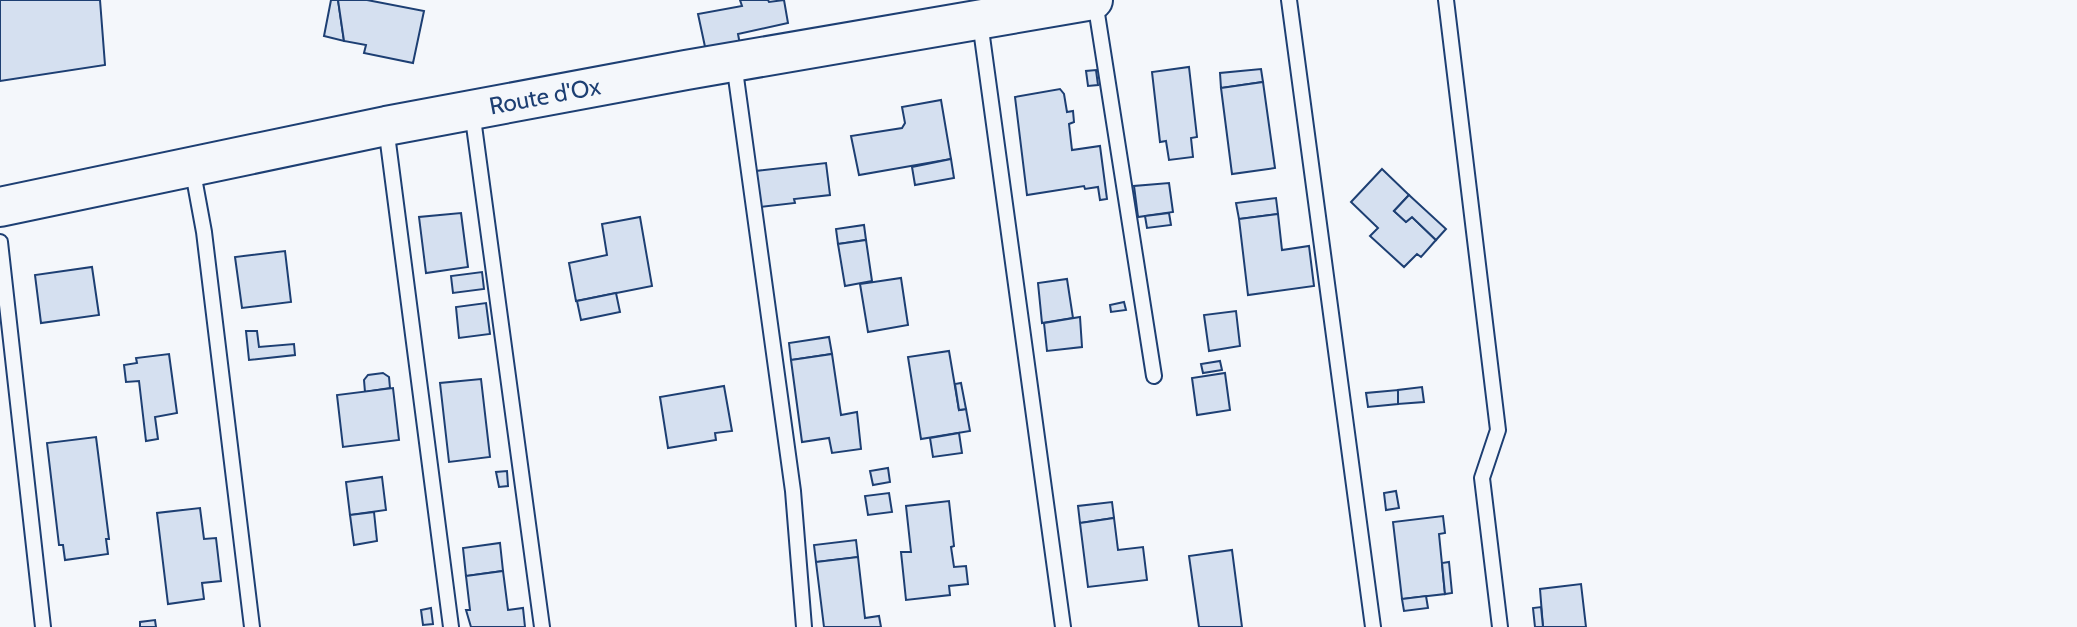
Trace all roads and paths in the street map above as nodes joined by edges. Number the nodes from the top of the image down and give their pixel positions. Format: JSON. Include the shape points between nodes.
{"nodes":[{"id":1,"x":1094,"y":0,"type":"edge"},
{"id":2,"x":1289,"y":0,"type":"edge"},
{"id":3,"x":1446,"y":0,"type":"edge"},
{"id":4,"x":979,"y":20,"type":"junction"},
{"id":5,"x":733,"y":62,"type":"junction"},
{"id":6,"x":472,"y":110,"type":"junction"},
{"id":7,"x":386,"y":126,"type":"junction"},
{"id":8,"x":192,"y":166,"type":"junction"},
{"id":9,"x":0,"y":207,"type":"edge"},
{"id":10,"x":0,"y":242,"type":"edge"},
{"id":11,"x":1154,"y":376,"type":"dead end"},
{"id":12,"x":43,"y":627,"type":"edge"},
{"id":13,"x":252,"y":627,"type":"edge"},
{"id":14,"x":451,"y":627,"type":"edge"},
{"id":15,"x":542,"y":627,"type":"edge"},
{"id":16,"x":804,"y":627,"type":"edge"},
{"id":17,"x":1063,"y":627,"type":"edge"},
{"id":18,"x":1373,"y":627,"type":"edge"},
{"id":19,"x":1500,"y":627,"type":"edge"}],
"edges":[{"from":1,"to":4,"type":"street","name":"Route d'Ox"},
{"from":1,"to":11,"type":"lane"},
{"from":2,"to":18,"type":"lane"},
{"from":3,"to":19,"type":"lane","via":[[1498,430],[1482,478]]},
{"from":4,"to":5,"type":"street","name":"Route d'Ox"},
{"from":4,"to":17,"type":"lane"},
{"from":5,"to":6,"type":"street","name":"Route d'Ox"},
{"from":5,"to":16,"type":"lane","via":[[793,491]]},
{"from":6,"to":7,"type":"street","name":"Route d'Ox"},
{"from":6,"to":15,"type":"lane"},
{"from":7,"to":8,"type":"street","name":"Route d'Ox"},
{"from":7,"to":14,"type":"lane"},
{"from":8,"to":9,"type":"street","name":"Route d'Ox"},
{"from":8,"to":13,"type":"lane"},
{"from":10,"to":12,"type":"lane"}]}
